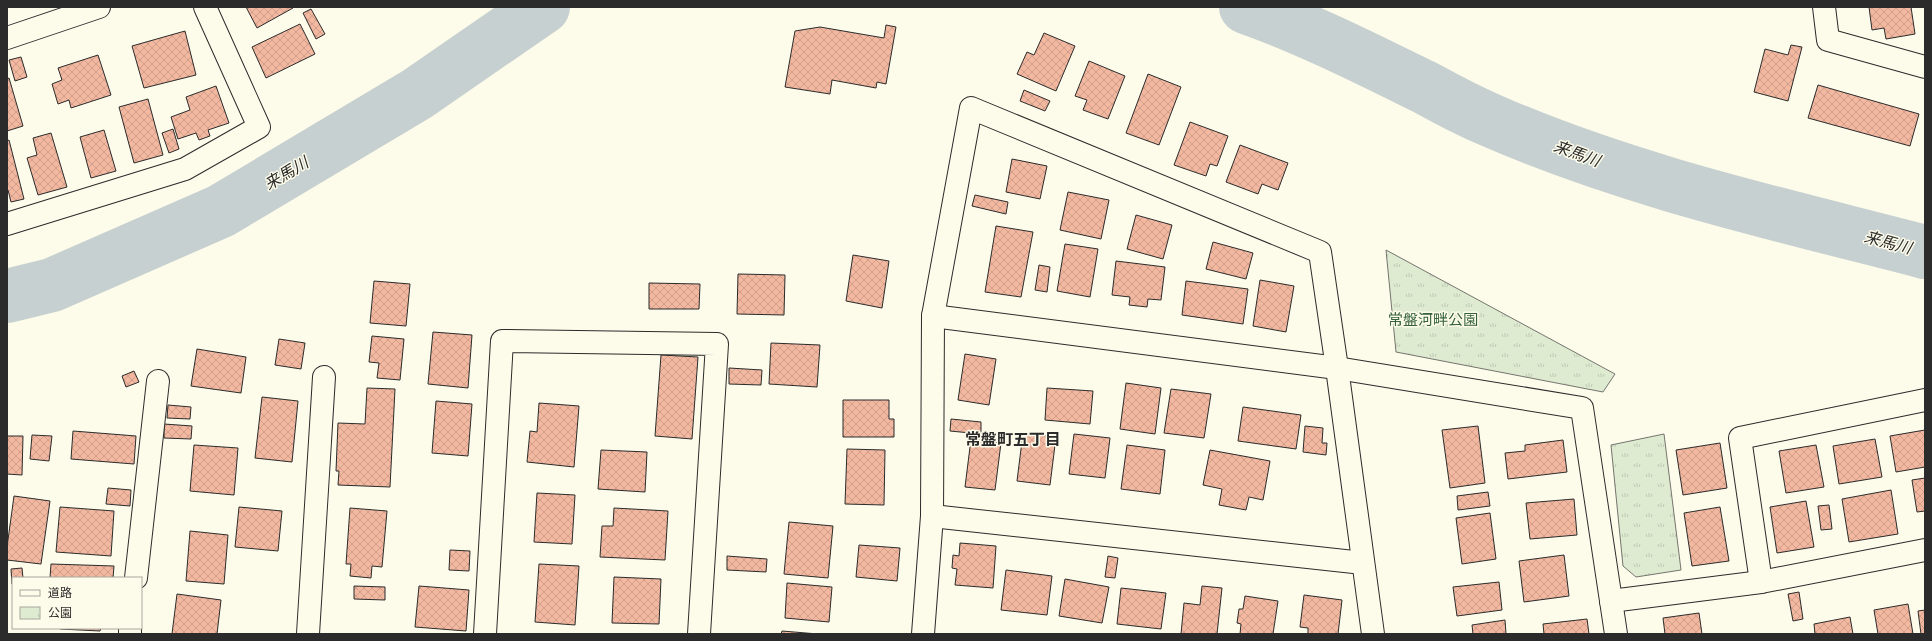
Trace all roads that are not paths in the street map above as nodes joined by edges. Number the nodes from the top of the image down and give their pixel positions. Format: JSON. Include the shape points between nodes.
{"nodes":[{"id":1,"x":100,"y":7,"type":"edge"},
{"id":2,"x":205,"y":7,"type":"edge"},
{"id":3,"x":1824,"y":7,"type":"edge"},
{"id":4,"x":7,"y":38,"type":"edge"},
{"id":5,"x":1925,"y":67,"type":"edge"},
{"id":6,"x":7,"y":224,"type":"edge"},
{"id":7,"x":933,"y":316,"type":"junction"},
{"id":8,"x":1337,"y":368,"type":"junction"},
{"id":9,"x":324,"y":377,"type":"dead end"},
{"id":10,"x":158,"y":381,"type":"dead end"},
{"id":11,"x":1925,"y":400,"type":"edge"},
{"id":12,"x":932,"y":516,"type":"junction"},
{"id":13,"x":1925,"y":550,"type":"edge"},
{"id":14,"x":1363,"y":563,"type":"junction"},
{"id":15,"x":136,"y":577,"type":"edge"},
{"id":16,"x":1761,"y":582,"type":"junction"},
{"id":17,"x":1611,"y":601,"type":"junction"},
{"id":18,"x":308,"y":634,"type":"edge"},
{"id":19,"x":485,"y":634,"type":"edge"},
{"id":20,"x":700,"y":634,"type":"edge"},
{"id":21,"x":923,"y":634,"type":"edge"},
{"id":22,"x":1373,"y":634,"type":"edge"},
{"id":23,"x":1616,"y":634,"type":"edge"}],
"edges":[{"from":1,"to":4,"type":"street"},
{"from":2,"to":6,"type":"street","via":[[259,127],[185,169]]},
{"from":3,"to":5,"type":"street","via":[[1828,40]]},
{"from":7,"to":8,"type":"street"},
{"from":7,"to":8,"type":"street","via":[[971,108],[1320,252]]},
{"from":7,"to":12,"type":"street"},
{"from":8,"to":14,"type":"street"},
{"from":8,"to":17,"type":"street","via":[[1582,408]]},
{"from":9,"to":18,"type":"street"},
{"from":10,"to":15,"type":"street"},
{"from":11,"to":16,"type":"street","via":[[1740,438]]},
{"from":12,"to":14,"type":"street"},
{"from":12,"to":21,"type":"street"},
{"from":13,"to":16,"type":"street"},
{"from":14,"to":22,"type":"street"},
{"from":16,"to":17,"type":"street"},
{"from":17,"to":23,"type":"street"},
{"from":19,"to":20,"type":"street","via":[[502,341],[717,344]]}]}
